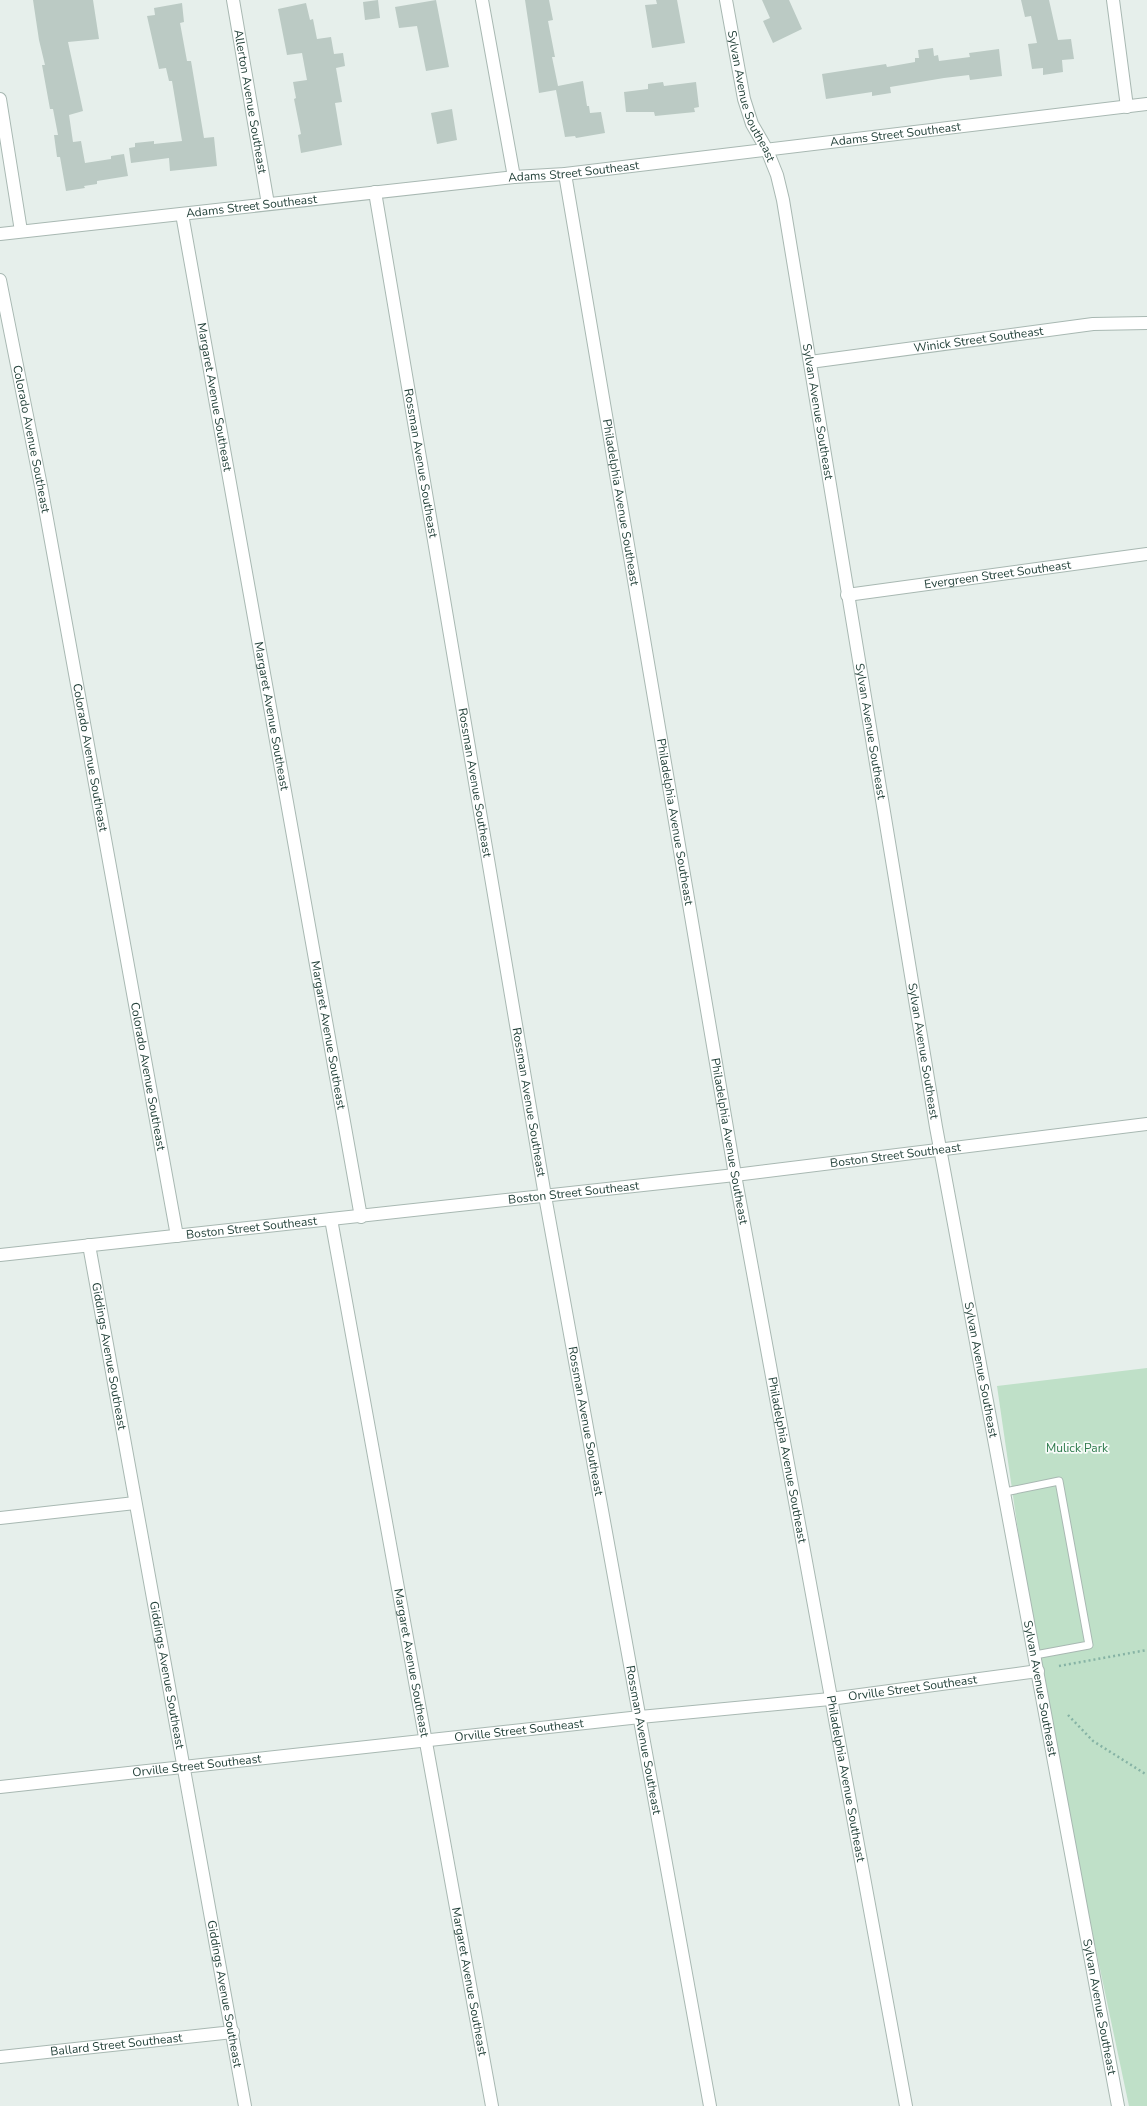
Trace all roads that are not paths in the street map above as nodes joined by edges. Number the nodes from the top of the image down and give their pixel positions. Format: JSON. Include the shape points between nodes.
{"nodes":[{"id":1,"x":233,"y":0,"type":"edge"},
{"id":2,"x":482,"y":0,"type":"edge"},
{"id":3,"x":726,"y":0,"type":"edge"},
{"id":4,"x":1113,"y":0,"type":"edge"},
{"id":5,"x":0,"y":99,"type":"edge"},
{"id":6,"x":1147,"y":104,"type":"edge"},
{"id":7,"x":1127,"y":107,"type":"junction"},
{"id":8,"x":767,"y":150,"type":"junction"},
{"id":9,"x":565,"y":174,"type":"junction"},
{"id":10,"x":514,"y":177,"type":"junction"},
{"id":11,"x":375,"y":192,"type":"junction"},
{"id":12,"x":268,"y":204,"type":"junction"},
{"id":13,"x":182,"y":214,"type":"junction"},
{"id":14,"x":21,"y":232,"type":"junction"},
{"id":15,"x":0,"y":234,"type":"edge"},
{"id":16,"x":0,"y":280,"type":"edge"},
{"id":17,"x":1147,"y":322,"type":"edge"},
{"id":18,"x":810,"y":362,"type":"junction"},
{"id":19,"x":1147,"y":554,"type":"edge"},
{"id":20,"x":847,"y":595,"type":"junction"},
{"id":21,"x":1147,"y":1124,"type":"edge"},
{"id":22,"x":941,"y":1149,"type":"junction"},
{"id":23,"x":735,"y":1175,"type":"junction"},
{"id":24,"x":545,"y":1196,"type":"junction"},
{"id":25,"x":361,"y":1217,"type":"junction"},
{"id":26,"x":331,"y":1219,"type":"junction"},
{"id":27,"x":177,"y":1236,"type":"junction"},
{"id":28,"x":89,"y":1245,"type":"junction"},
{"id":29,"x":0,"y":1255,"type":"edge"},
{"id":30,"x":1005,"y":1492,"type":"junction"},
{"id":31,"x":134,"y":1504,"type":"junction"},
{"id":32,"x":0,"y":1518,"type":"edge"},
{"id":33,"x":1035,"y":1655,"type":"junction"},
{"id":34,"x":1038,"y":1671,"type":"junction"},
{"id":35,"x":830,"y":1699,"type":"junction"},
{"id":36,"x":640,"y":1717,"type":"junction"},
{"id":37,"x":426,"y":1740,"type":"junction"},
{"id":38,"x":183,"y":1767,"type":"junction"},
{"id":39,"x":0,"y":1787,"type":"edge"},
{"id":40,"x":233,"y":2032,"type":"junction"},
{"id":41,"x":0,"y":2057,"type":"edge"},
{"id":42,"x":245,"y":2106,"type":"edge"},
{"id":43,"x":492,"y":2106,"type":"edge"},
{"id":44,"x":710,"y":2106,"type":"edge"},
{"id":45,"x":906,"y":2106,"type":"edge"},
{"id":46,"x":1118,"y":2106,"type":"edge"}],
"edges":[{"from":1,"to":12,"type":"street","name":"Allerton Avenue Southeast"},
{"from":2,"to":10,"type":"street"},
{"from":3,"to":8,"type":"street","name":"Sylvan Avenue Southeast","via":[[744,98],[752,124]]},
{"from":4,"to":7,"type":"street"},
{"from":5,"to":14,"type":"street"},
{"from":6,"to":7,"type":"street","name":"Adams Street Southeast"},
{"from":7,"to":8,"type":"street","name":"Adams Street Southeast"},
{"from":8,"to":9,"type":"street","name":"Adams Street Southeast"},
{"from":8,"to":18,"type":"street","name":"Sylvan Avenue Southeast","via":[[783,200]]},
{"from":9,"to":10,"type":"street","name":"Adams Street Southeast"},
{"from":9,"to":23,"type":"street","name":"Philadelphia Avenue Southeast"},
{"from":10,"to":11,"type":"street","name":"Adams Street Southeast"},
{"from":11,"to":12,"type":"street","name":"Adams Street Southeast"},
{"from":11,"to":24,"type":"street","name":"Rossman Avenue Southeast"},
{"from":12,"to":13,"type":"street","name":"Adams Street Southeast"},
{"from":13,"to":14,"type":"street","name":"Adams Street Southeast"},
{"from":13,"to":25,"type":"street","name":"Margaret Avenue Southeast"},
{"from":14,"to":15,"type":"street","name":"Adams Street Southeast"},
{"from":16,"to":27,"type":"street","name":"Colorado Avenue Southeast","via":[[42,493]]},
{"from":17,"to":18,"type":"street","name":"Winick Street Southeast","via":[[1092,324]]},
{"from":18,"to":20,"type":"street","name":"Sylvan Avenue Southeast"},
{"from":19,"to":20,"type":"street","name":"Evergreen Street Southeast"},
{"from":20,"to":22,"type":"street","name":"Sylvan Avenue Southeast"},
{"from":21,"to":22,"type":"street","name":"Boston Street Southeast"},
{"from":22,"to":23,"type":"street","name":"Boston Street Southeast"},
{"from":22,"to":30,"type":"street","name":"Sylvan Avenue Southeast"},
{"from":23,"to":24,"type":"street","name":"Boston Street Southeast"},
{"from":23,"to":35,"type":"street","name":"Philadelphia Avenue Southeast"},
{"from":24,"to":25,"type":"street","name":"Boston Street Southeast"},
{"from":24,"to":36,"type":"street","name":"Rossman Avenue Southeast"},
{"from":25,"to":26,"type":"street","name":"Boston Street Southeast"},
{"from":26,"to":27,"type":"street","name":"Boston Street Southeast"},
{"from":26,"to":37,"type":"street","name":"Margaret Avenue Southeast"},
{"from":27,"to":28,"type":"street","name":"Boston Street Southeast"},
{"from":28,"to":29,"type":"street","name":"Boston Street Southeast"},
{"from":28,"to":31,"type":"street","name":"Giddings Avenue Southeast"},
{"from":30,"to":33,"type":"street","name":"Sylvan Avenue Southeast"},
{"from":30,"to":33,"type":"lane","via":[[1059,1481],[1061,1489],[1089,1645]]},
{"from":31,"to":32,"type":"street"},
{"from":31,"to":38,"type":"street","name":"Giddings Avenue Southeast"},
{"from":33,"to":34,"type":"street","name":"Sylvan Avenue Southeast"},
{"from":34,"to":35,"type":"street","name":"Orville Street Southeast"},
{"from":34,"to":46,"type":"street","name":"Sylvan Avenue Southeast"},
{"from":35,"to":36,"type":"street","name":"Orville Street Southeast"},
{"from":35,"to":45,"type":"street","name":"Philadelphia Avenue Southeast"},
{"from":36,"to":37,"type":"street","name":"Orville Street Southeast"},
{"from":36,"to":44,"type":"street","name":"Rossman Avenue Southeast"},
{"from":37,"to":38,"type":"street","name":"Orville Street Southeast"},
{"from":37,"to":43,"type":"street","name":"Margaret Avenue Southeast"},
{"from":38,"to":39,"type":"street","name":"Orville Street Southeast"},
{"from":38,"to":40,"type":"street","name":"Giddings Avenue Southeast"},
{"from":40,"to":41,"type":"street","name":"Ballard Street Southeast"},
{"from":40,"to":42,"type":"street","name":"Giddings Avenue Southeast"}]}
